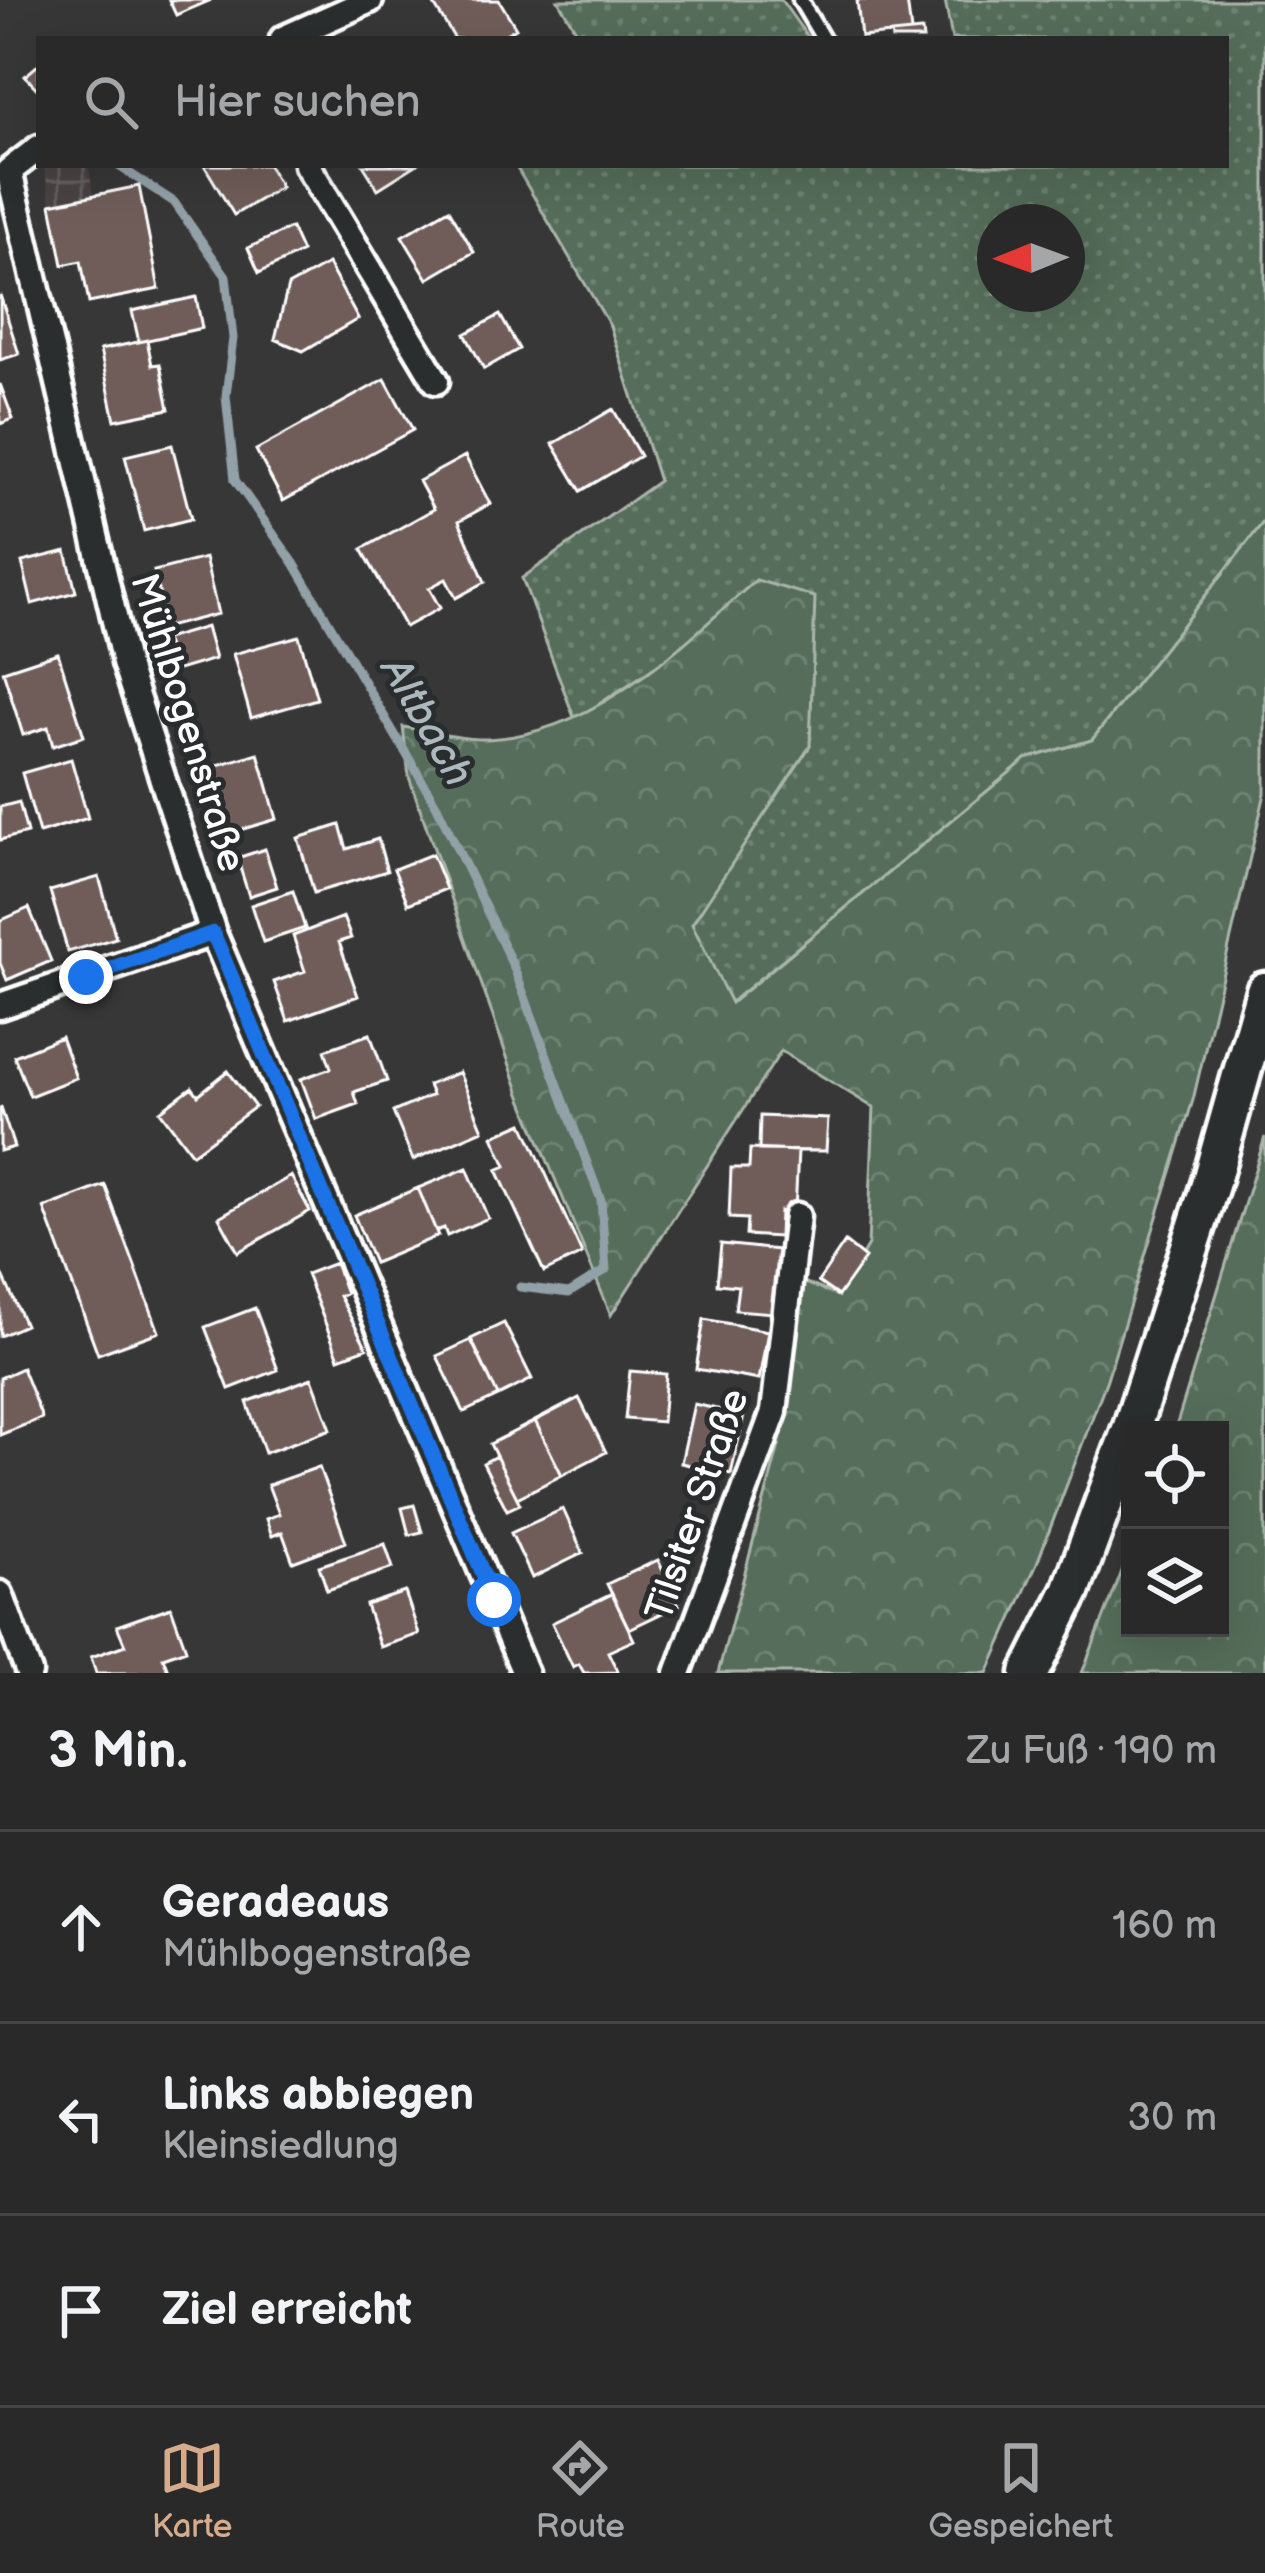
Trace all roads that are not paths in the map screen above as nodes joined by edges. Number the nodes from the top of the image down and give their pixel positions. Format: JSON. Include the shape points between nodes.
{"nodes":[{"id":1,"x":370,"y":0,"type":"edge"},
{"id":2,"x":800,"y":0,"type":"edge"},
{"id":3,"x":290,"y":36,"type":"edge"},
{"id":4,"x":821,"y":36,"type":"edge"},
{"id":5,"x":36,"y":150,"type":"edge"},
{"id":6,"x":309,"y":168,"type":"edge"},
{"id":7,"x":436,"y":381,"type":"dead end"},
{"id":8,"x":213,"y":933,"type":"junction"},
{"id":9,"x":1265,"y":991,"type":"edge"},
{"id":10,"x":0,"y":1006,"type":"edge"},
{"id":11,"x":797,"y":1216,"type":"dead end"},
{"id":12,"x":1133,"y":1421,"type":"edge"},
{"id":13,"x":1121,"y":1455,"type":"edge"},
{"id":14,"x":0,"y":1594,"type":"edge"},
{"id":15,"x":29,"y":1673,"type":"edge"},
{"id":16,"x":525,"y":1673,"type":"edge"},
{"id":17,"x":678,"y":1673,"type":"edge"},
{"id":18,"x":1030,"y":1673,"type":"edge"}],
"edges":[{"from":1,"to":3,"type":"street"},
{"from":2,"to":4,"type":"lane"},
{"from":5,"to":8,"type":"street","name":"Mühlbogenstraße","via":[[9,171],[125,663]]},
{"from":6,"to":7,"type":"street"},
{"from":8,"to":10,"type":"street"},
{"from":8,"to":16,"type":"street","name":"Mühlbogenstraße"},
{"from":9,"to":12,"type":"main road"},
{"from":11,"to":17,"type":"street","name":"Tilsiter Straße","via":[[774,1412]]},
{"from":13,"to":18,"type":"main road","via":[[1071,1591]]},
{"from":14,"to":15,"type":"street"}]}
